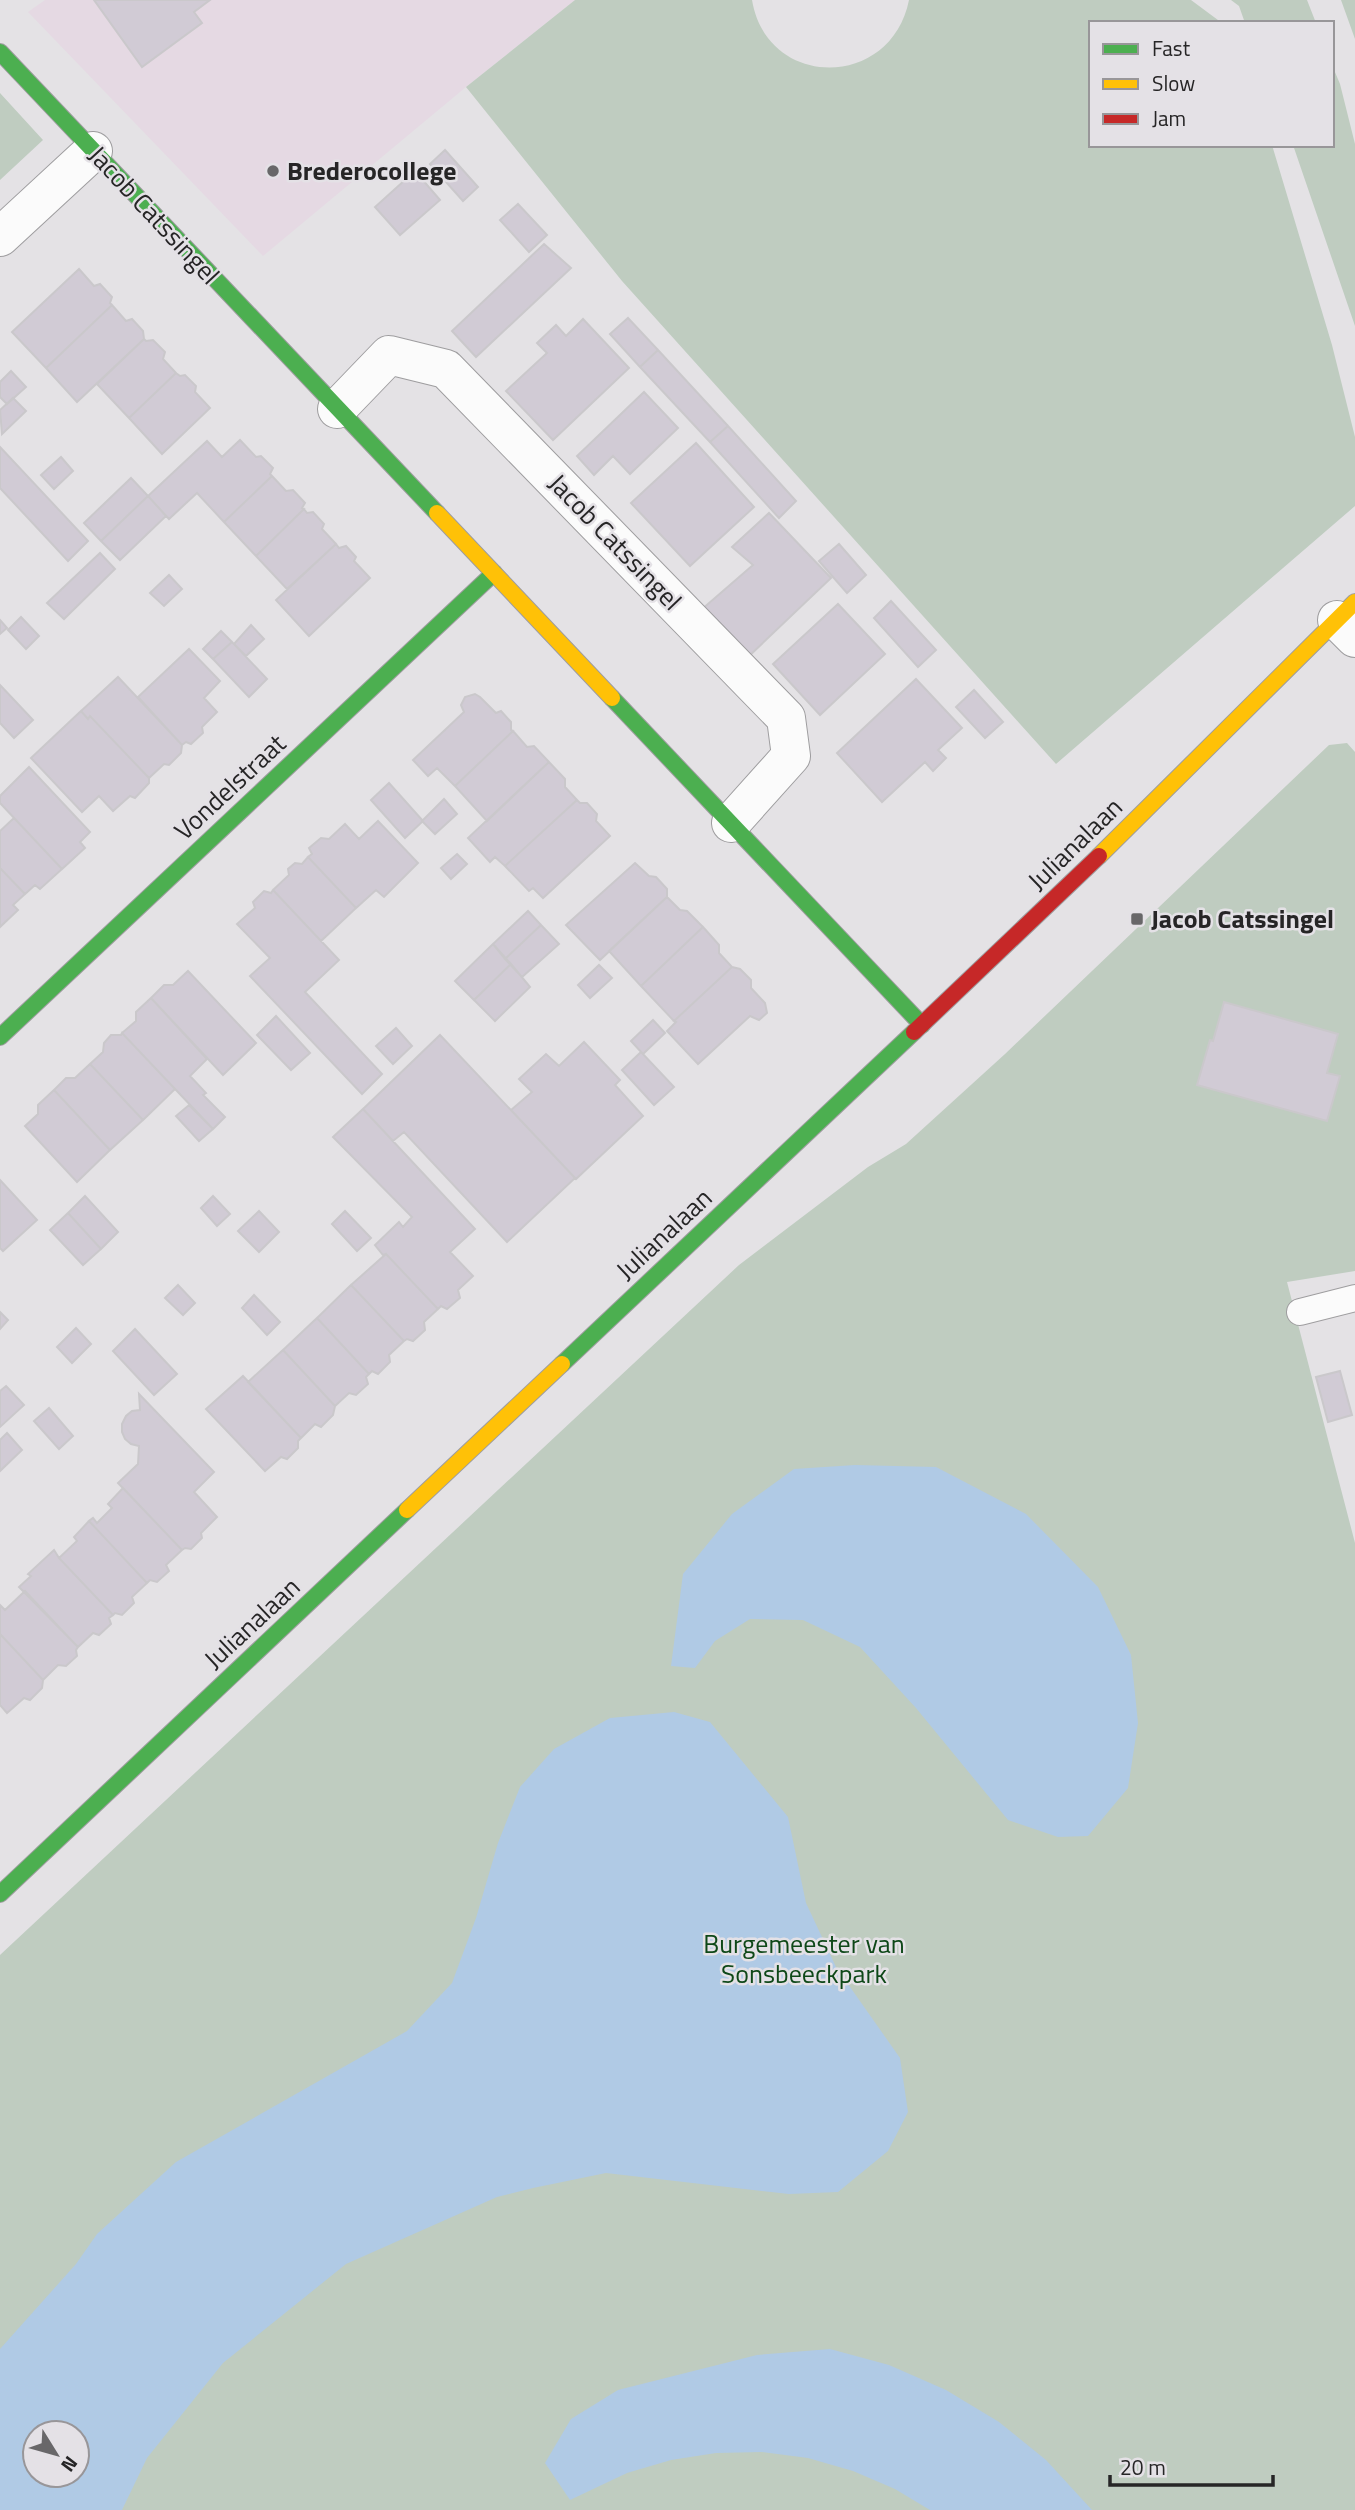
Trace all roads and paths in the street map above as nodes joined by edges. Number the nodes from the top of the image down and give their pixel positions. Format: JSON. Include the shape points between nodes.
{"nodes":[{"id":1,"x":0,"y":52,"type":"edge"},
{"id":2,"x":93,"y":151,"type":"junction"},
{"id":3,"x":0,"y":237,"type":"edge"},
{"id":4,"x":337,"y":409,"type":"junction"},
{"id":5,"x":494,"y":573,"type":"junction"},
{"id":6,"x":1349,"y":620,"type":"edge"},
{"id":7,"x":731,"y":823,"type":"junction"},
{"id":8,"x":922,"y":1025,"type":"junction"},
{"id":9,"x":0,"y":1037,"type":"edge"},
{"id":10,"x":1355,"y":1298,"type":"edge"},
{"id":11,"x":1300,"y":1312,"type":"dead end"},
{"id":12,"x":0,"y":1894,"type":"edge"}],
"edges":[{"from":1,"to":2,"type":"street","name":"Jacob Catssingel"},
{"from":2,"to":3,"type":"street"},
{"from":2,"to":4,"type":"street","name":"Jacob Catssingel"},
{"from":4,"to":5,"type":"street","name":"Jacob Catssingel"},
{"from":4,"to":7,"type":"street","name":"Jacob Catssingel","via":[[389,355],[446,369],[786,718],[791,757]]},
{"from":5,"to":7,"type":"street","name":"Jacob Catssingel"},
{"from":5,"to":9,"type":"street","name":"Vondelstraat"},
{"from":6,"to":8,"type":"street","name":"Julianalaan"},
{"from":7,"to":8,"type":"street","name":"Jacob Catssingel"},
{"from":8,"to":12,"type":"street","name":"Julianalaan"},
{"from":10,"to":11,"type":"lane"}]}
